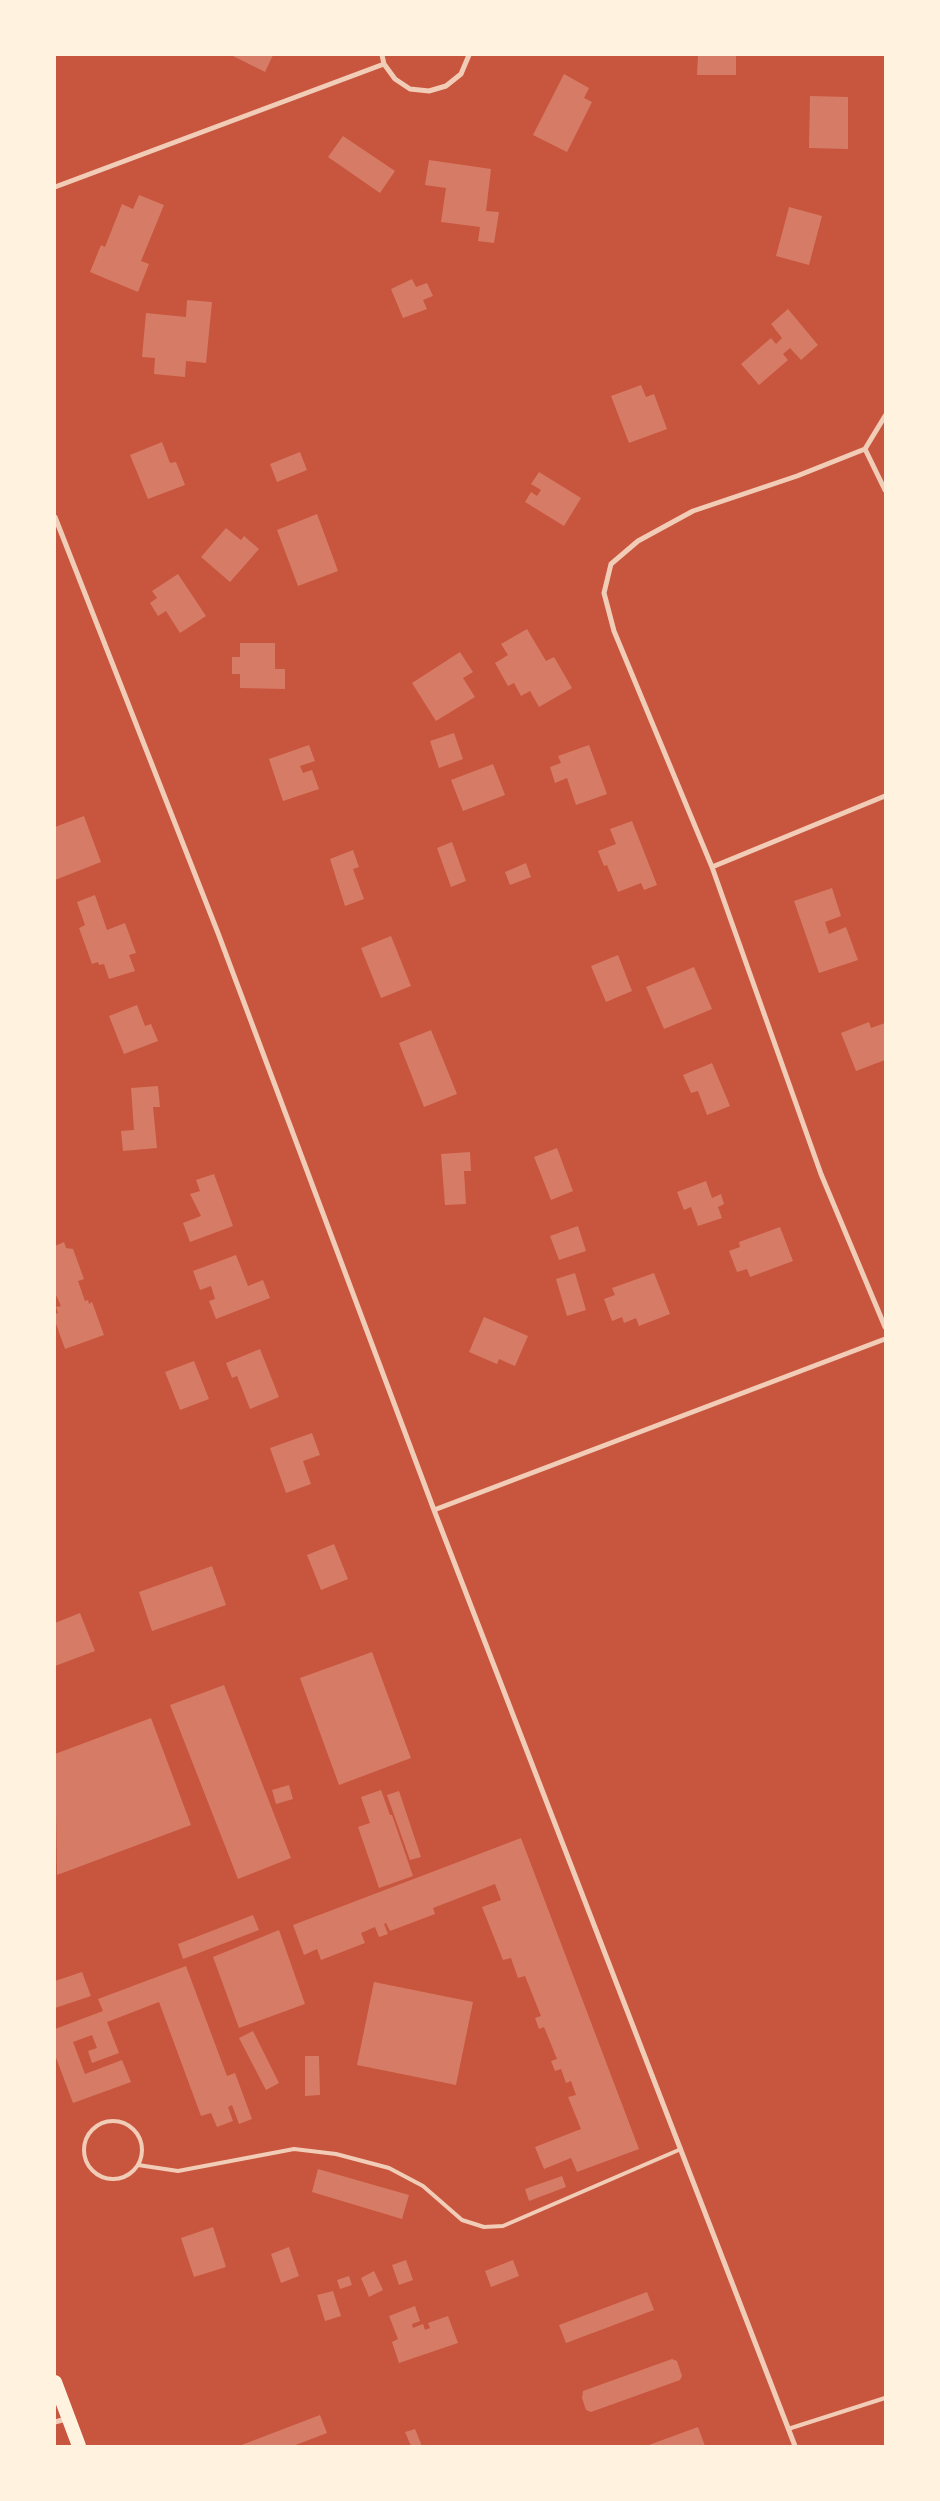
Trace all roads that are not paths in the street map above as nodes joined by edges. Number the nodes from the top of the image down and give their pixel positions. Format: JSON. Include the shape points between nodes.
{"nodes":[{"id":1,"x":382,"y":55,"type":"edge"},
{"id":2,"x":469,"y":55,"type":"edge"},
{"id":3,"x":384,"y":64,"type":"junction"},
{"id":4,"x":55,"y":187,"type":"edge"},
{"id":5,"x":885,"y":416,"type":"edge"},
{"id":6,"x":866,"y":449,"type":"junction"},
{"id":7,"x":885,"y":490,"type":"edge"},
{"id":8,"x":55,"y":518,"type":"edge"},
{"id":9,"x":885,"y":796,"type":"edge"},
{"id":10,"x":712,"y":867,"type":"junction"},
{"id":11,"x":885,"y":1327,"type":"edge"},
{"id":12,"x":885,"y":1339,"type":"edge"},
{"id":13,"x":434,"y":1510,"type":"junction"},
{"id":14,"x":681,"y":2150,"type":"junction"},
{"id":15,"x":138,"y":2165,"type":"junction"},
{"id":16,"x":55,"y":2382,"type":"edge"},
{"id":17,"x":885,"y":2398,"type":"edge"},
{"id":18,"x":62,"y":2420,"type":"edge"},
{"id":19,"x":788,"y":2429,"type":"junction"},
{"id":20,"x":79,"y":2446,"type":"edge"},
{"id":21,"x":795,"y":2446,"type":"edge"}],
"edges":[{"from":1,"to":3,"type":"street"},
{"from":2,"to":3,"type":"street","via":[[461,74],[446,86],[429,91],[410,89],[395,79]]},
{"from":3,"to":4,"type":"street"},
{"from":5,"to":6,"type":"street"},
{"from":6,"to":7,"type":"street"},
{"from":6,"to":10,"type":"street","via":[[693,511],[638,541],[612,564],[604,594],[614,631]]},
{"from":8,"to":13,"type":"street","via":[[224,952]]},
{"from":9,"to":10,"type":"street"},
{"from":10,"to":11,"type":"street","via":[[821,1174]]},
{"from":12,"to":13,"type":"street"},
{"from":13,"to":14,"type":"street"},
{"from":14,"to":15,"type":"lane","via":[[503,2226],[484,2227],[462,2220],[423,2186],[389,2168],[336,2154],[294,2149],[178,2171]]},
{"from":14,"to":19,"type":"street"},
{"from":15,"to":15,"type":"lane","via":[[123,2177],[114,2179],[95,2173],[85,2156],[88,2136],[94,2128],[112,2121],[131,2128],[141,2145]]},
{"from":16,"to":18,"type":"highway"},
{"from":17,"to":19,"type":"lane"},
{"from":18,"to":20,"type":"highway"},
{"from":19,"to":21,"type":"street"}]}
